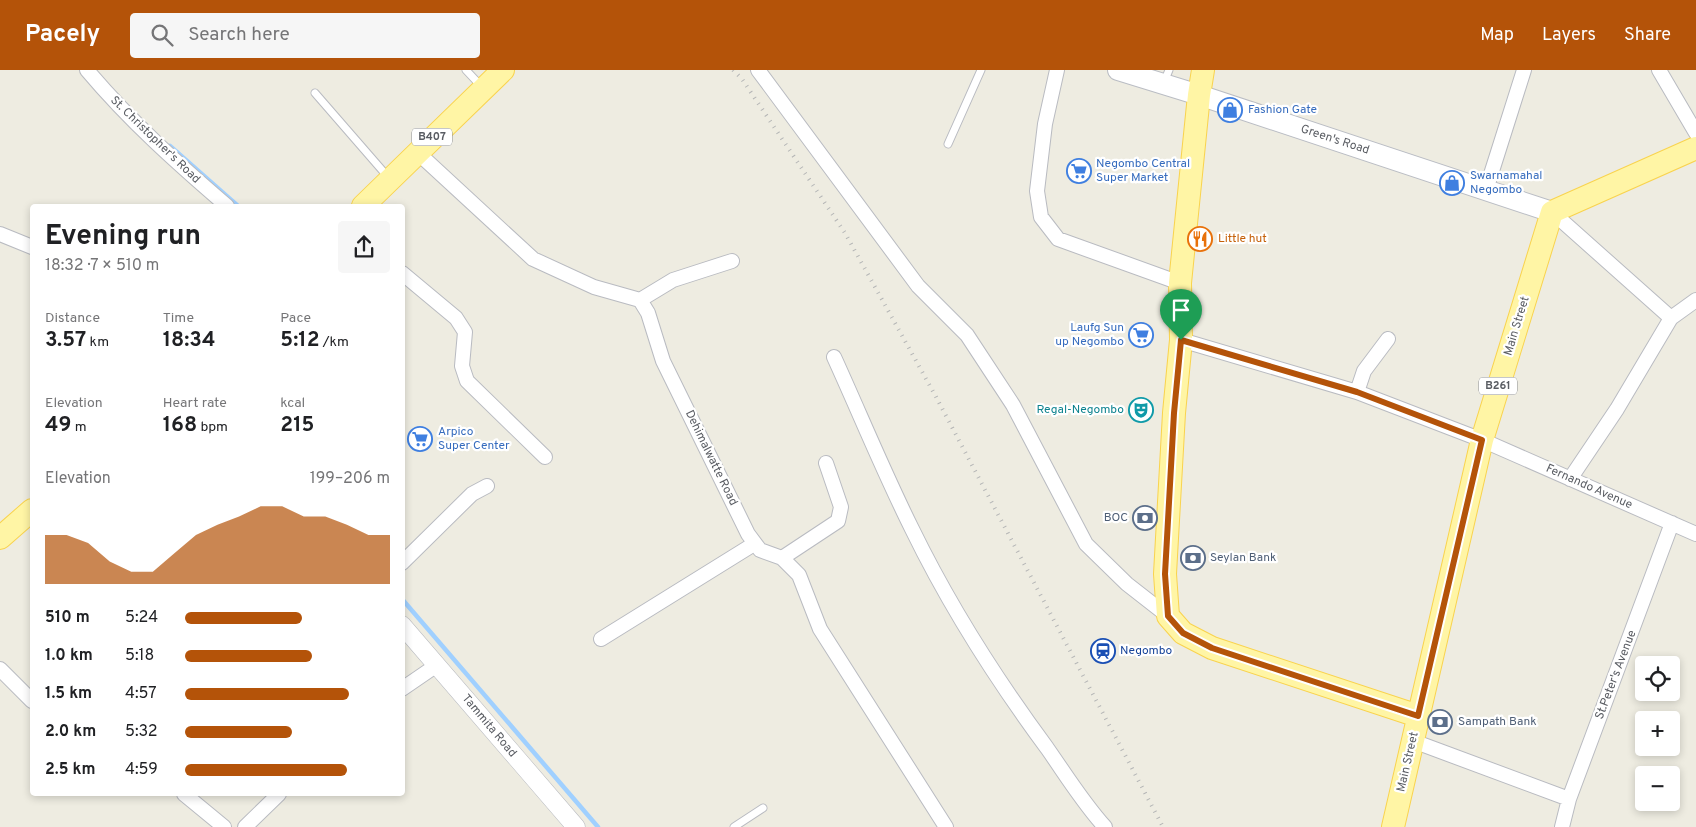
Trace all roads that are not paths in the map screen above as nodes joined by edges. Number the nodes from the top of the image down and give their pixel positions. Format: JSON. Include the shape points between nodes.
{"nodes":[{"id":1,"x":87,"y":70,"type":"edge"},
{"id":2,"x":466,"y":70,"type":"edge"},
{"id":3,"x":503,"y":70,"type":"edge"},
{"id":4,"x":759,"y":70,"type":"edge"},
{"id":5,"x":981,"y":70,"type":"edge"},
{"id":6,"x":1057,"y":70,"type":"edge"},
{"id":7,"x":1118,"y":70,"type":"edge"},
{"id":8,"x":1203,"y":70,"type":"edge"},
{"id":9,"x":1524,"y":70,"type":"edge"},
{"id":10,"x":1659,"y":70,"type":"edge"},
{"id":11,"x":1166,"y":77,"type":"edge"},
{"id":12,"x":483,"y":89,"type":"junction"},
{"id":13,"x":315,"y":93,"type":"dead end"},
{"id":14,"x":1199,"y":95,"type":"junction"},
{"id":15,"x":1696,"y":133,"type":"edge"},
{"id":16,"x":948,"y":144,"type":"dead end"},
{"id":17,"x":1696,"y":148,"type":"edge"},
{"id":18,"x":417,"y":152,"type":"junction"},
{"id":19,"x":390,"y":179,"type":"junction"},
{"id":20,"x":1486,"y":190,"type":"junction"},
{"id":21,"x":225,"y":204,"type":"edge"},
{"id":22,"x":365,"y":204,"type":"edge"},
{"id":23,"x":1552,"y":212,"type":"junction"},
{"id":24,"x":0,"y":234,"type":"edge"},
{"id":25,"x":30,"y":246,"type":"edge"},
{"id":26,"x":732,"y":261,"type":"dead end"},
{"id":27,"x":405,"y":276,"type":"edge"},
{"id":28,"x":1180,"y":283,"type":"junction"},
{"id":29,"x":640,"y":300,"type":"junction"},
{"id":30,"x":1696,"y":300,"type":"edge"},
{"id":31,"x":1671,"y":318,"type":"junction"},
{"id":32,"x":1388,"y":339,"type":"dead end"},
{"id":33,"x":1181,"y":340,"type":"junction"},
{"id":34,"x":834,"y":357,"type":"dead end"},
{"id":35,"x":1357,"y":392,"type":"junction"},
{"id":36,"x":1482,"y":440,"type":"junction"},
{"id":37,"x":544,"y":457,"type":"dead end"},
{"id":38,"x":826,"y":463,"type":"dead end"},
{"id":39,"x":1570,"y":479,"type":"junction"},
{"id":40,"x":487,"y":486,"type":"dead end"},
{"id":41,"x":30,"y":512,"type":"edge"},
{"id":42,"x":1672,"y":523,"type":"junction"},
{"id":43,"x":1696,"y":534,"type":"edge"},
{"id":44,"x":0,"y":538,"type":"edge"},
{"id":45,"x":754,"y":544,"type":"junction"},
{"id":46,"x":782,"y":558,"type":"junction"},
{"id":47,"x":405,"y":560,"type":"edge"},
{"id":48,"x":1168,"y":616,"type":"junction"},
{"id":49,"x":405,"y":628,"type":"edge"},
{"id":50,"x":601,"y":639,"type":"dead end"},
{"id":51,"x":437,"y":665,"type":"junction"},
{"id":52,"x":0,"y":669,"type":"edge"},
{"id":53,"x":405,"y":687,"type":"edge"},
{"id":54,"x":30,"y":699,"type":"edge"},
{"id":55,"x":1418,"y":716,"type":"junction"},
{"id":56,"x":1414,"y":741,"type":"junction"},
{"id":57,"x":186,"y":796,"type":"edge"},
{"id":58,"x":277,"y":796,"type":"edge"},
{"id":59,"x":1569,"y":799,"type":"junction"},
{"id":60,"x":763,"y":808,"type":"dead end"},
{"id":61,"x":571,"y":825,"type":"edge"},
{"id":62,"x":224,"y":827,"type":"edge"},
{"id":63,"x":245,"y":827,"type":"edge"},
{"id":64,"x":734,"y":827,"type":"edge"},
{"id":65,"x":946,"y":827,"type":"edge"},
{"id":66,"x":1105,"y":827,"type":"edge"},
{"id":67,"x":1393,"y":827,"type":"edge"},
{"id":68,"x":1562,"y":827,"type":"edge"}],
"edges":[{"from":1,"to":21,"type":"street","name":"St. Christopher's Road","via":[[114,102],[171,158]]},
{"from":2,"to":12,"type":"lane"},
{"from":3,"to":12,"type":"main road","number":"B407"},
{"from":4,"to":48,"type":"street","via":[[918,286],[967,335],[1013,405],[1086,544],[1127,584]]},
{"from":5,"to":16,"type":"lane"},
{"from":6,"to":28,"type":"street","via":[[1045,124],[1037,190],[1041,217],[1058,239]]},
{"from":7,"to":11,"type":"main road","name":"Green's Road"},
{"from":8,"to":14,"type":"main road"},
{"from":9,"to":20,"type":"street"},
{"from":10,"to":15,"type":"street"},
{"from":11,"to":14,"type":"main road","name":"Green's Road"},
{"from":12,"to":18,"type":"main road","number":"B407"},
{"from":13,"to":19,"type":"lane"},
{"from":14,"to":20,"type":"main road","name":"Green's Road"},
{"from":14,"to":28,"type":"main road"},
{"from":17,"to":23,"type":"main road"},
{"from":18,"to":19,"type":"main road","number":"B407"},
{"from":18,"to":29,"type":"street","via":[[533,259],[594,287]]},
{"from":19,"to":22,"type":"main road","number":"B407"},
{"from":20,"to":23,"type":"main road","name":"Green's Road"},
{"from":23,"to":31,"type":"street"},
{"from":23,"to":36,"type":"main road","name":"Main Street","number":"B261"},
{"from":24,"to":25,"type":"street"},
{"from":26,"to":29,"type":"street","via":[[673,280]]},
{"from":27,"to":37,"type":"street","via":[[456,318],[465,332],[462,366],[468,381]]},
{"from":28,"to":33,"type":"main road"},
{"from":29,"to":45,"type":"street","name":"Dehimalwatte Road","via":[[648,313],[663,361]]},
{"from":30,"to":31,"type":"street"},
{"from":31,"to":39,"type":"street","via":[[1617,409]]},
{"from":32,"to":35,"type":"street","via":[[1364,370]]},
{"from":33,"to":35,"type":"street","name":"Fernando Avenue"},
{"from":33,"to":48,"type":"main road","via":[[1165,574]]},
{"from":34,"to":66,"type":"street","via":[[912,530],[957,613],[1007,694],[1088,809]]},
{"from":35,"to":36,"type":"street","name":"Fernando Avenue"},
{"from":36,"to":39,"type":"street","name":"Fernando Avenue"},
{"from":36,"to":55,"type":"main road","name":"Main Street","number":"B261"},
{"from":38,"to":46,"type":"street","via":[[841,507],[838,521]]},
{"from":39,"to":42,"type":"street","name":"Fernando Avenue"},
{"from":40,"to":47,"type":"street","via":[[472,494]]},
{"from":41,"to":44,"type":"main road"},
{"from":42,"to":43,"type":"street","name":"Fernando Avenue"},
{"from":42,"to":59,"type":"street","name":"St.Peter's Avenue"},
{"from":45,"to":46,"type":"street","via":[[760,550]]},
{"from":45,"to":50,"type":"street"},
{"from":46,"to":65,"type":"street","via":[[799,575],[820,630]]},
{"from":48,"to":55,"type":"main road","via":[[1183,633],[1212,648]]},
{"from":49,"to":51,"type":"street","name":"Tammita Road"},
{"from":51,"to":53,"type":"street"},
{"from":51,"to":61,"type":"street","name":"Tammita Road"},
{"from":52,"to":54,"type":"street"},
{"from":55,"to":56,"type":"main road","name":"Main Street","number":"B261"},
{"from":56,"to":59,"type":"street"},
{"from":56,"to":67,"type":"main road","name":"Main Street","number":"B261"},
{"from":57,"to":62,"type":"street"},
{"from":58,"to":63,"type":"street"},
{"from":59,"to":68,"type":"street","name":"St.Peter's Avenue"},
{"from":60,"to":64,"type":"lane"}]}
